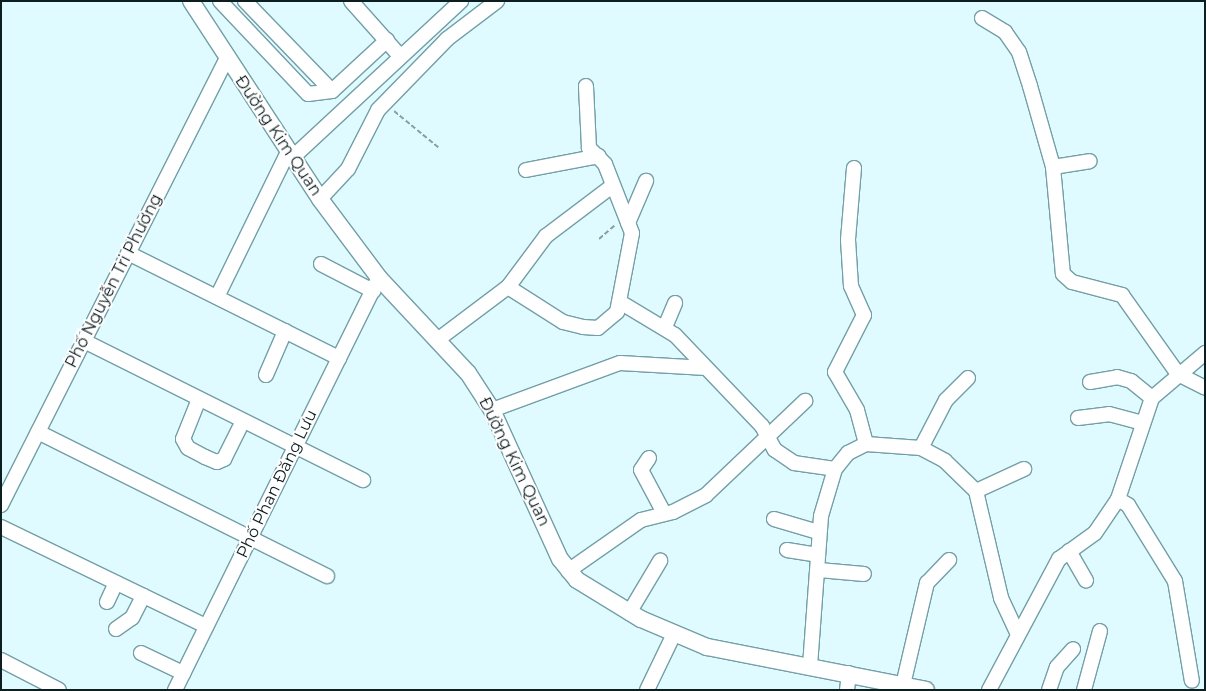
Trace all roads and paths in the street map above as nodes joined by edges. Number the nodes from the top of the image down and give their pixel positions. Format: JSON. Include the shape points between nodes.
{"nodes":[{"id":1,"x":191,"y":1,"type":"edge"},
{"id":2,"x":220,"y":1,"type":"edge"},
{"id":3,"x":245,"y":1,"type":"edge"},
{"id":4,"x":461,"y":1,"type":"edge"},
{"id":5,"x":497,"y":1,"type":"edge"},
{"id":6,"x":354,"y":2,"type":"edge"},
{"id":7,"x":982,"y":18,"type":"dead end"},
{"id":8,"x":387,"y":40,"type":"junction"},
{"id":9,"x":400,"y":56,"type":"junction"},
{"id":10,"x":227,"y":58,"type":"junction"},
{"id":11,"x":586,"y":86,"type":"dead end"},
{"id":12,"x":332,"y":91,"type":"junction"},
{"id":13,"x":386,"y":103,"type":"junction"},
{"id":14,"x":439,"y":148,"type":"dead end"},
{"id":15,"x":290,"y":155,"type":"junction"},
{"id":16,"x":599,"y":156,"type":"junction"},
{"id":17,"x":1090,"y":162,"type":"dead end"},
{"id":18,"x":1053,"y":167,"type":"junction"},
{"id":19,"x":854,"y":168,"type":"dead end"},
{"id":20,"x":526,"y":170,"type":"dead end"},
{"id":21,"x":646,"y":180,"type":"dead end"},
{"id":22,"x":612,"y":186,"type":"junction"},
{"id":23,"x":320,"y":199,"type":"junction"},
{"id":24,"x":626,"y":220,"type":"junction"},
{"id":25,"x":599,"y":239,"type":"dead end"},
{"id":26,"x":128,"y":253,"type":"junction"},
{"id":27,"x":321,"y":264,"type":"dead end"},
{"id":28,"x":376,"y":284,"type":"junction"},
{"id":29,"x":508,"y":287,"type":"junction"},
{"id":30,"x":217,"y":297,"type":"junction"},
{"id":31,"x":620,"y":302,"type":"junction"},
{"id":32,"x":675,"y":303,"type":"dead end"},
{"id":33,"x":665,"y":327,"type":"junction"},
{"id":34,"x":285,"y":331,"type":"junction"},
{"id":35,"x":440,"y":338,"type":"junction"},
{"id":36,"x":84,"y":341,"type":"junction"},
{"id":37,"x":1205,"y":353,"type":"edge"},
{"id":38,"x":339,"y":358,"type":"junction"},
{"id":39,"x":706,"y":368,"type":"junction"},
{"id":40,"x":1178,"y":374,"type":"junction"},
{"id":41,"x":266,"y":375,"type":"dead end"},
{"id":42,"x":968,"y":378,"type":"dead end"},
{"id":43,"x":1090,"y":382,"type":"dead end"},
{"id":44,"x":1205,"y":388,"type":"edge"},
{"id":45,"x":1152,"y":398,"type":"junction"},
{"id":46,"x":199,"y":399,"type":"junction"},
{"id":47,"x":805,"y":401,"type":"dead end"},
{"id":48,"x":492,"y":410,"type":"junction"},
{"id":49,"x":1078,"y":418,"type":"dead end"},
{"id":50,"x":243,"y":422,"type":"junction"},
{"id":51,"x":1143,"y":423,"type":"junction"},
{"id":52,"x":38,"y":432,"type":"junction"},
{"id":53,"x":769,"y":438,"type":"junction"},
{"id":54,"x":866,"y":444,"type":"junction"},
{"id":55,"x":295,"y":448,"type":"junction"},
{"id":56,"x":920,"y":448,"type":"junction"},
{"id":57,"x":649,"y":458,"type":"dead end"},
{"id":58,"x":835,"y":469,"type":"junction"},
{"id":59,"x":1024,"y":469,"type":"dead end"},
{"id":60,"x":364,"y":480,"type":"dead end"},
{"id":61,"x":976,"y":491,"type":"junction"},
{"id":62,"x":1118,"y":499,"type":"junction"},
{"id":63,"x":1,"y":505,"type":"edge"},
{"id":64,"x":664,"y":513,"type":"junction"},
{"id":65,"x":774,"y":519,"type":"dead end"},
{"id":66,"x":1,"y":527,"type":"edge"},
{"id":67,"x":818,"y":532,"type":"junction"},
{"id":68,"x":250,"y":538,"type":"junction"},
{"id":69,"x":787,"y":550,"type":"dead end"},
{"id":70,"x":1069,"y":551,"type":"junction"},
{"id":71,"x":818,"y":555,"type":"junction"},
{"id":72,"x":949,"y":560,"type":"dead end"},
{"id":73,"x":660,"y":561,"type":"dead end"},
{"id":74,"x":819,"y":570,"type":"junction"},
{"id":75,"x":568,"y":571,"type":"junction"},
{"id":76,"x":864,"y":574,"type":"dead end"},
{"id":77,"x":327,"y":576,"type":"dead end"},
{"id":78,"x":1086,"y":580,"type":"dead end"},
{"id":79,"x":116,"y":583,"type":"junction"},
{"id":80,"x":143,"y":596,"type":"junction"},
{"id":81,"x":107,"y":602,"type":"dead end"},
{"id":82,"x":629,"y":613,"type":"junction"},
{"id":83,"x":206,"y":626,"type":"junction"},
{"id":84,"x":116,"y":629,"type":"dead end"},
{"id":85,"x":1100,"y":631,"type":"dead end"},
{"id":86,"x":1017,"y":633,"type":"junction"},
{"id":87,"x":673,"y":636,"type":"junction"},
{"id":88,"x":1074,"y":649,"type":"dead end"},
{"id":89,"x":141,"y":653,"type":"dead end"},
{"id":90,"x":1,"y":660,"type":"edge"},
{"id":91,"x":810,"y":666,"type":"junction"},
{"id":92,"x":183,"y":673,"type":"junction"},
{"id":93,"x":849,"y":673,"type":"junction"},
{"id":94,"x":1192,"y":681,"type":"dead end"},
{"id":95,"x":38,"y":685,"type":"edge"},
{"id":96,"x":903,"y":685,"type":"junction"},
{"id":97,"x":59,"y":690,"type":"edge"},
{"id":98,"x":174,"y":690,"type":"edge"},
{"id":99,"x":647,"y":690,"type":"edge"},
{"id":100,"x":847,"y":690,"type":"edge"},
{"id":101,"x":926,"y":690,"type":"edge"},
{"id":102,"x":989,"y":690,"type":"edge"},
{"id":103,"x":1049,"y":690,"type":"edge"},
{"id":104,"x":1084,"y":690,"type":"edge"}],
"edges":[{"from":1,"to":10,"type":"main road","name":"Đường Kim Quan"},
{"from":2,"to":12,"type":"street","via":[[308,94]]},
{"from":3,"to":12,"type":"street"},
{"from":4,"to":9,"type":"street"},
{"from":5,"to":13,"type":"street","via":[[446,39]]},
{"from":6,"to":8,"type":"street"},
{"from":7,"to":18,"type":"street","via":[[1005,32],[1019,52]]},
{"from":8,"to":9,"type":"street"},
{"from":8,"to":12,"type":"street"},
{"from":9,"to":15,"type":"street"},
{"from":10,"to":15,"type":"main road","name":"Đường Kim Quan"},
{"from":10,"to":26,"type":"street","name":"Phố Nguyễn Tri Phương"},
{"from":11,"to":16,"type":"street","via":[[590,107],[587,141]]},
{"from":13,"to":14,"type":"path"},
{"from":13,"to":23,"type":"street","via":[[373,118],[348,169]]},
{"from":15,"to":23,"type":"main road","name":"Đường Kim Quan"},
{"from":15,"to":30,"type":"street"},
{"from":16,"to":20,"type":"street"},
{"from":16,"to":22,"type":"street"},
{"from":17,"to":18,"type":"street"},
{"from":18,"to":40,"type":"street","via":[[1063,274],[1072,282],[1122,294]]},
{"from":19,"to":54,"type":"street","via":[[848,249],[851,286],[864,315],[835,372],[857,410]]},
{"from":21,"to":24,"type":"street"},
{"from":22,"to":24,"type":"street"},
{"from":22,"to":29,"type":"street","via":[[546,236]]},
{"from":23,"to":28,"type":"main road","name":"Đường Kim Quan"},
{"from":24,"to":25,"type":"path"},
{"from":24,"to":31,"type":"street","via":[[633,243],[620,284]]},
{"from":26,"to":30,"type":"street"},
{"from":26,"to":36,"type":"street","name":"Phố Nguyễn Tri Phương"},
{"from":27,"to":28,"type":"street"},
{"from":28,"to":35,"type":"main road","name":"Đường Kim Quan"},
{"from":28,"to":38,"type":"street","name":"Phố Phan Đăng Lưu"},
{"from":29,"to":31,"type":"street","via":[[563,322],[583,328],[598,328],[612,321]]},
{"from":29,"to":35,"type":"street"},
{"from":30,"to":34,"type":"street"},
{"from":31,"to":33,"type":"street"},
{"from":32,"to":33,"type":"street"},
{"from":33,"to":39,"type":"street"},
{"from":34,"to":38,"type":"street"},
{"from":34,"to":41,"type":"street"},
{"from":35,"to":48,"type":"main road","name":"Đường Kim Quan"},
{"from":36,"to":46,"type":"street"},
{"from":36,"to":52,"type":"street","name":"Phố Nguyễn Tri Phương"},
{"from":37,"to":40,"type":"street"},
{"from":38,"to":55,"type":"street","name":"Phố Phan Đăng Lưu"},
{"from":39,"to":48,"type":"street","via":[[620,363]]},
{"from":39,"to":53,"type":"street"},
{"from":40,"to":44,"type":"street"},
{"from":40,"to":45,"type":"street"},
{"from":42,"to":56,"type":"street","via":[[946,400]]},
{"from":43,"to":45,"type":"street","via":[[1117,377],[1131,381]]},
{"from":45,"to":51,"type":"street"},
{"from":46,"to":50,"type":"street"},
{"from":46,"to":50,"type":"street","via":[[183,439],[188,448],[217,462],[224,459]]},
{"from":47,"to":53,"type":"street"},
{"from":48,"to":75,"type":"main road","name":"Đường Kim Quan"},
{"from":49,"to":51,"type":"street","via":[[1109,414]]},
{"from":50,"to":55,"type":"street"},
{"from":51,"to":62,"type":"street"},
{"from":52,"to":63,"type":"street","name":"Phố Nguyễn Tri Phương"},
{"from":52,"to":68,"type":"street"},
{"from":53,"to":58,"type":"street","via":[[774,450],[794,463]]},
{"from":53,"to":64,"type":"street","via":[[706,495]]},
{"from":54,"to":56,"type":"street"},
{"from":54,"to":58,"type":"street","via":[[848,453]]},
{"from":55,"to":60,"type":"street"},
{"from":55,"to":68,"type":"street","name":"Phố Phan Đăng Lưu"},
{"from":56,"to":61,"type":"street","via":[[945,461]]},
{"from":57,"to":64,"type":"street","via":[[641,470]]},
{"from":58,"to":67,"type":"street"},
{"from":59,"to":61,"type":"street"},
{"from":61,"to":86,"type":"street","via":[[1001,598]]},
{"from":62,"to":70,"type":"street","via":[[1095,532]]},
{"from":62,"to":94,"type":"street","via":[[1133,513],[1175,580]]},
{"from":64,"to":75,"type":"street","via":[[641,520]]},
{"from":65,"to":67,"type":"street"},
{"from":66,"to":79,"type":"street"},
{"from":67,"to":71,"type":"street"},
{"from":68,"to":77,"type":"street"},
{"from":68,"to":83,"type":"street","name":"Phố Phan Đăng Lưu"},
{"from":69,"to":71,"type":"street","via":[[804,556]]},
{"from":70,"to":78,"type":"street"},
{"from":70,"to":86,"type":"street","via":[[1048,576]]},
{"from":71,"to":74,"type":"street"},
{"from":72,"to":96,"type":"street","via":[[927,583]]},
{"from":73,"to":82,"type":"street"},
{"from":74,"to":76,"type":"street"},
{"from":74,"to":91,"type":"street"},
{"from":75,"to":82,"type":"main road"},
{"from":79,"to":80,"type":"street"},
{"from":79,"to":81,"type":"street"},
{"from":80,"to":83,"type":"street"},
{"from":80,"to":84,"type":"street","via":[[132,618]]},
{"from":82,"to":87,"type":"main road"},
{"from":83,"to":92,"type":"street","name":"Phố Phan Đăng Lưu"},
{"from":85,"to":104,"type":"street"},
{"from":86,"to":102,"type":"street"},
{"from":87,"to":91,"type":"main road","via":[[707,647]]},
{"from":87,"to":99,"type":"street"},
{"from":88,"to":103,"type":"street","via":[[1057,667]]},
{"from":89,"to":92,"type":"street"},
{"from":90,"to":95,"type":"street"},
{"from":91,"to":93,"type":"main road"},
{"from":92,"to":98,"type":"street","name":"Phố Phan Đăng Lưu"},
{"from":93,"to":96,"type":"main road"},
{"from":93,"to":100,"type":"street"},
{"from":95,"to":97,"type":"street"},
{"from":96,"to":101,"type":"main road"}]}
